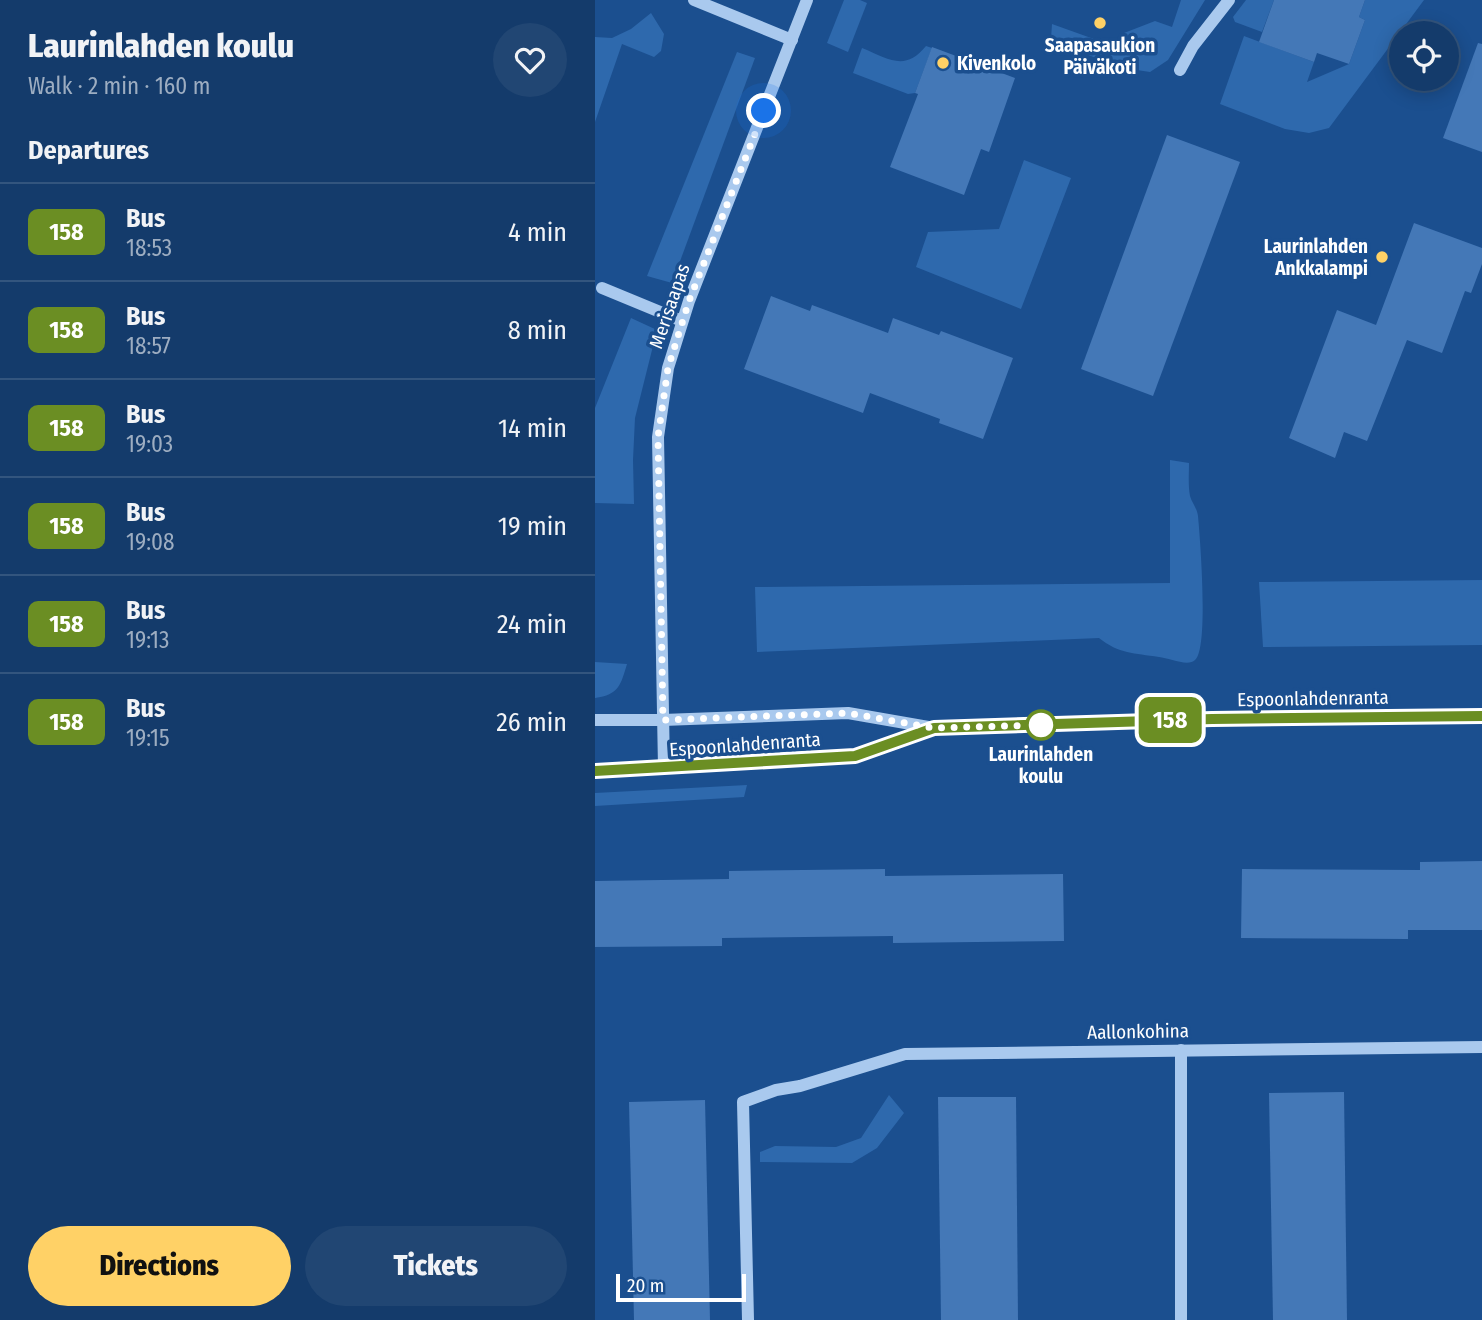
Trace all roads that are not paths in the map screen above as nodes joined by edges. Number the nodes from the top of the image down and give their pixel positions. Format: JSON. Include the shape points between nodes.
{"nodes":[{"id":1,"x":694,"y":0,"type":"edge"},
{"id":2,"x":807,"y":0,"type":"edge"},
{"id":3,"x":1229,"y":0,"type":"edge"},
{"id":4,"x":792,"y":40,"type":"junction"},
{"id":5,"x":1180,"y":70,"type":"dead end"},
{"id":6,"x":602,"y":288,"type":"dead end"},
{"id":7,"x":682,"y":321,"type":"junction"},
{"id":8,"x":1482,"y":716,"type":"edge"},
{"id":9,"x":595,"y":720,"type":"edge"},
{"id":10,"x":663,"y":720,"type":"junction"},
{"id":11,"x":934,"y":728,"type":"junction"},
{"id":12,"x":664,"y":768,"type":"junction"},
{"id":13,"x":595,"y":771,"type":"edge"},
{"id":14,"x":1482,"y":1047,"type":"edge"},
{"id":15,"x":1181,"y":1050,"type":"junction"},
{"id":16,"x":748,"y":1320,"type":"edge"},
{"id":17,"x":1181,"y":1320,"type":"edge"}],
"edges":[{"from":1,"to":4,"type":"street"},
{"from":2,"to":4,"type":"street","name":"Merisaapas"},
{"from":3,"to":5,"type":"street"},
{"from":4,"to":7,"type":"street","name":"Merisaapas"},
{"from":6,"to":7,"type":"street"},
{"from":7,"to":10,"type":"street","name":"Merisaapas","via":[[668,368],[658,437]]},
{"from":8,"to":11,"type":"street","name":"Espoonlahdenranta"},
{"from":9,"to":10,"type":"street","name":"Espoonlahdenranta"},
{"from":10,"to":11,"type":"street","name":"Espoonlahdenranta","via":[[848,713]]},
{"from":10,"to":12,"type":"street","name":"Merisaapas"},
{"from":11,"to":12,"type":"street","name":"Espoonlahdenranta","via":[[855,756]]},
{"from":12,"to":13,"type":"street","name":"Espoonlahdenranta"},
{"from":14,"to":15,"type":"street","name":"Aallonkohina"},
{"from":15,"to":16,"type":"street","name":"Aallonkohina","via":[[905,1054],[743,1102]]},
{"from":15,"to":17,"type":"street"}]}
